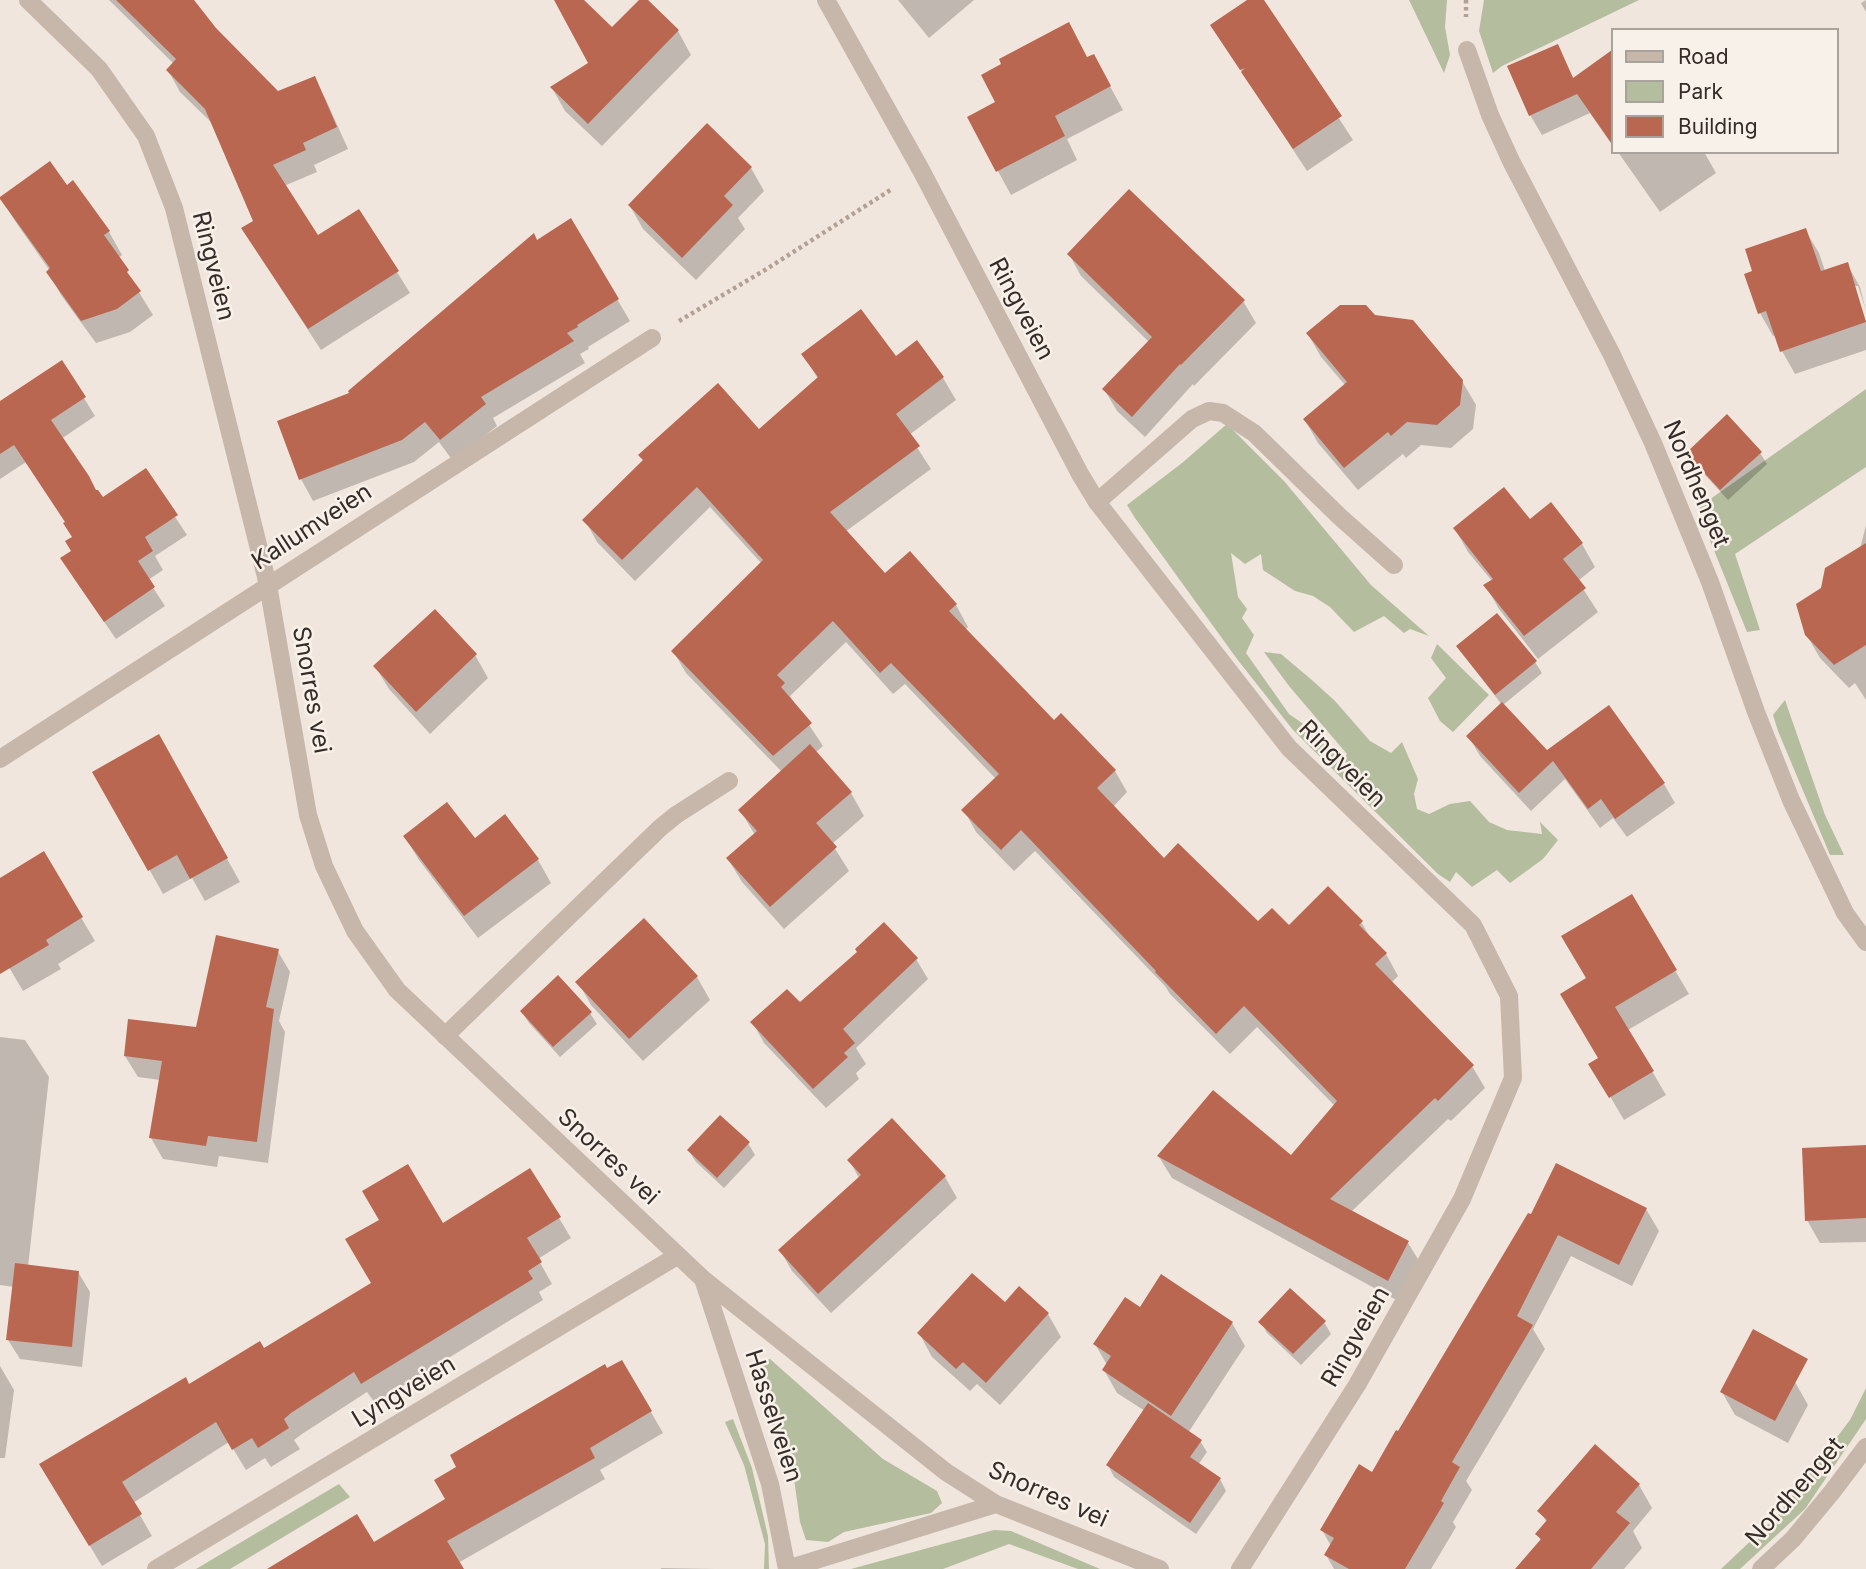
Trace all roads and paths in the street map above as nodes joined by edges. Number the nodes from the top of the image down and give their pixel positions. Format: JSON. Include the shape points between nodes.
{"nodes":[{"id":1,"x":28,"y":0,"type":"edge"},
{"id":2,"x":827,"y":0,"type":"edge"},
{"id":3,"x":1467,"y":50,"type":"dead end"},
{"id":4,"x":921,"y":170,"type":"junction"},
{"id":5,"x":652,"y":338,"type":"joint"},
{"id":6,"x":1097,"y":502,"type":"junction"},
{"id":7,"x":1394,"y":565,"type":"dead end"},
{"id":8,"x":268,"y":585,"type":"junction"},
{"id":9,"x":0,"y":759,"type":"edge"},
{"id":10,"x":729,"y":781,"type":"dead end"},
{"id":11,"x":1866,"y":942,"type":"edge"},
{"id":12,"x":445,"y":1035,"type":"junction"},
{"id":13,"x":677,"y":1256,"type":"junction"},
{"id":14,"x":703,"y":1279,"type":"junction"},
{"id":15,"x":1866,"y":1447,"type":"edge"},
{"id":16,"x":996,"y":1504,"type":"junction"},
{"id":17,"x":156,"y":1569,"type":"edge"},
{"id":18,"x":787,"y":1569,"type":"edge"},
{"id":19,"x":1160,"y":1569,"type":"edge"},
{"id":20,"x":1240,"y":1569,"type":"edge"},
{"id":21,"x":1760,"y":1569,"type":"edge"}],
"edges":[{"from":1,"to":8,"type":"street","name":"Ringveien","via":[[99,69],[146,136],[173,208]]},
{"from":2,"to":4,"type":"street","name":"Ringveien"},
{"from":3,"to":11,"type":"street","name":"Nordhenget","via":[[1511,161],[1653,443],[1791,800],[1845,914]]},
{"from":4,"to":5,"type":"path"},
{"from":4,"to":6,"type":"street","name":"Ringveien"},
{"from":5,"to":8,"type":"street","name":"Kallumveien"},
{"from":6,"to":7,"type":"street","via":[[1192,419],[1209,411],[1223,412],[1254,433]]},
{"from":6,"to":20,"type":"street","name":"Ringveien","via":[[1289,748],[1473,925],[1509,996],[1513,1078],[1462,1199],[1357,1385]]},
{"from":8,"to":9,"type":"street","name":"Kallumveien"},
{"from":8,"to":12,"type":"street","name":"Snorres vei","via":[[308,815],[324,866],[355,931],[397,990]]},
{"from":10,"to":12,"type":"street","via":[[660,828]]},
{"from":12,"to":13,"type":"street","name":"Snorres vei"},
{"from":13,"to":14,"type":"street","name":"Snorres vei"},
{"from":13,"to":17,"type":"street","name":"Lyngveien"},
{"from":14,"to":16,"type":"street","name":"Snorres vei","via":[[946,1472]]},
{"from":14,"to":18,"type":"street","name":"Hasselveien","via":[[771,1484]]},
{"from":15,"to":21,"type":"street","name":"Nordhenget","via":[[1793,1539]]},
{"from":16,"to":18,"type":"street"},
{"from":16,"to":19,"type":"street","name":"Snorres vei"}]}
